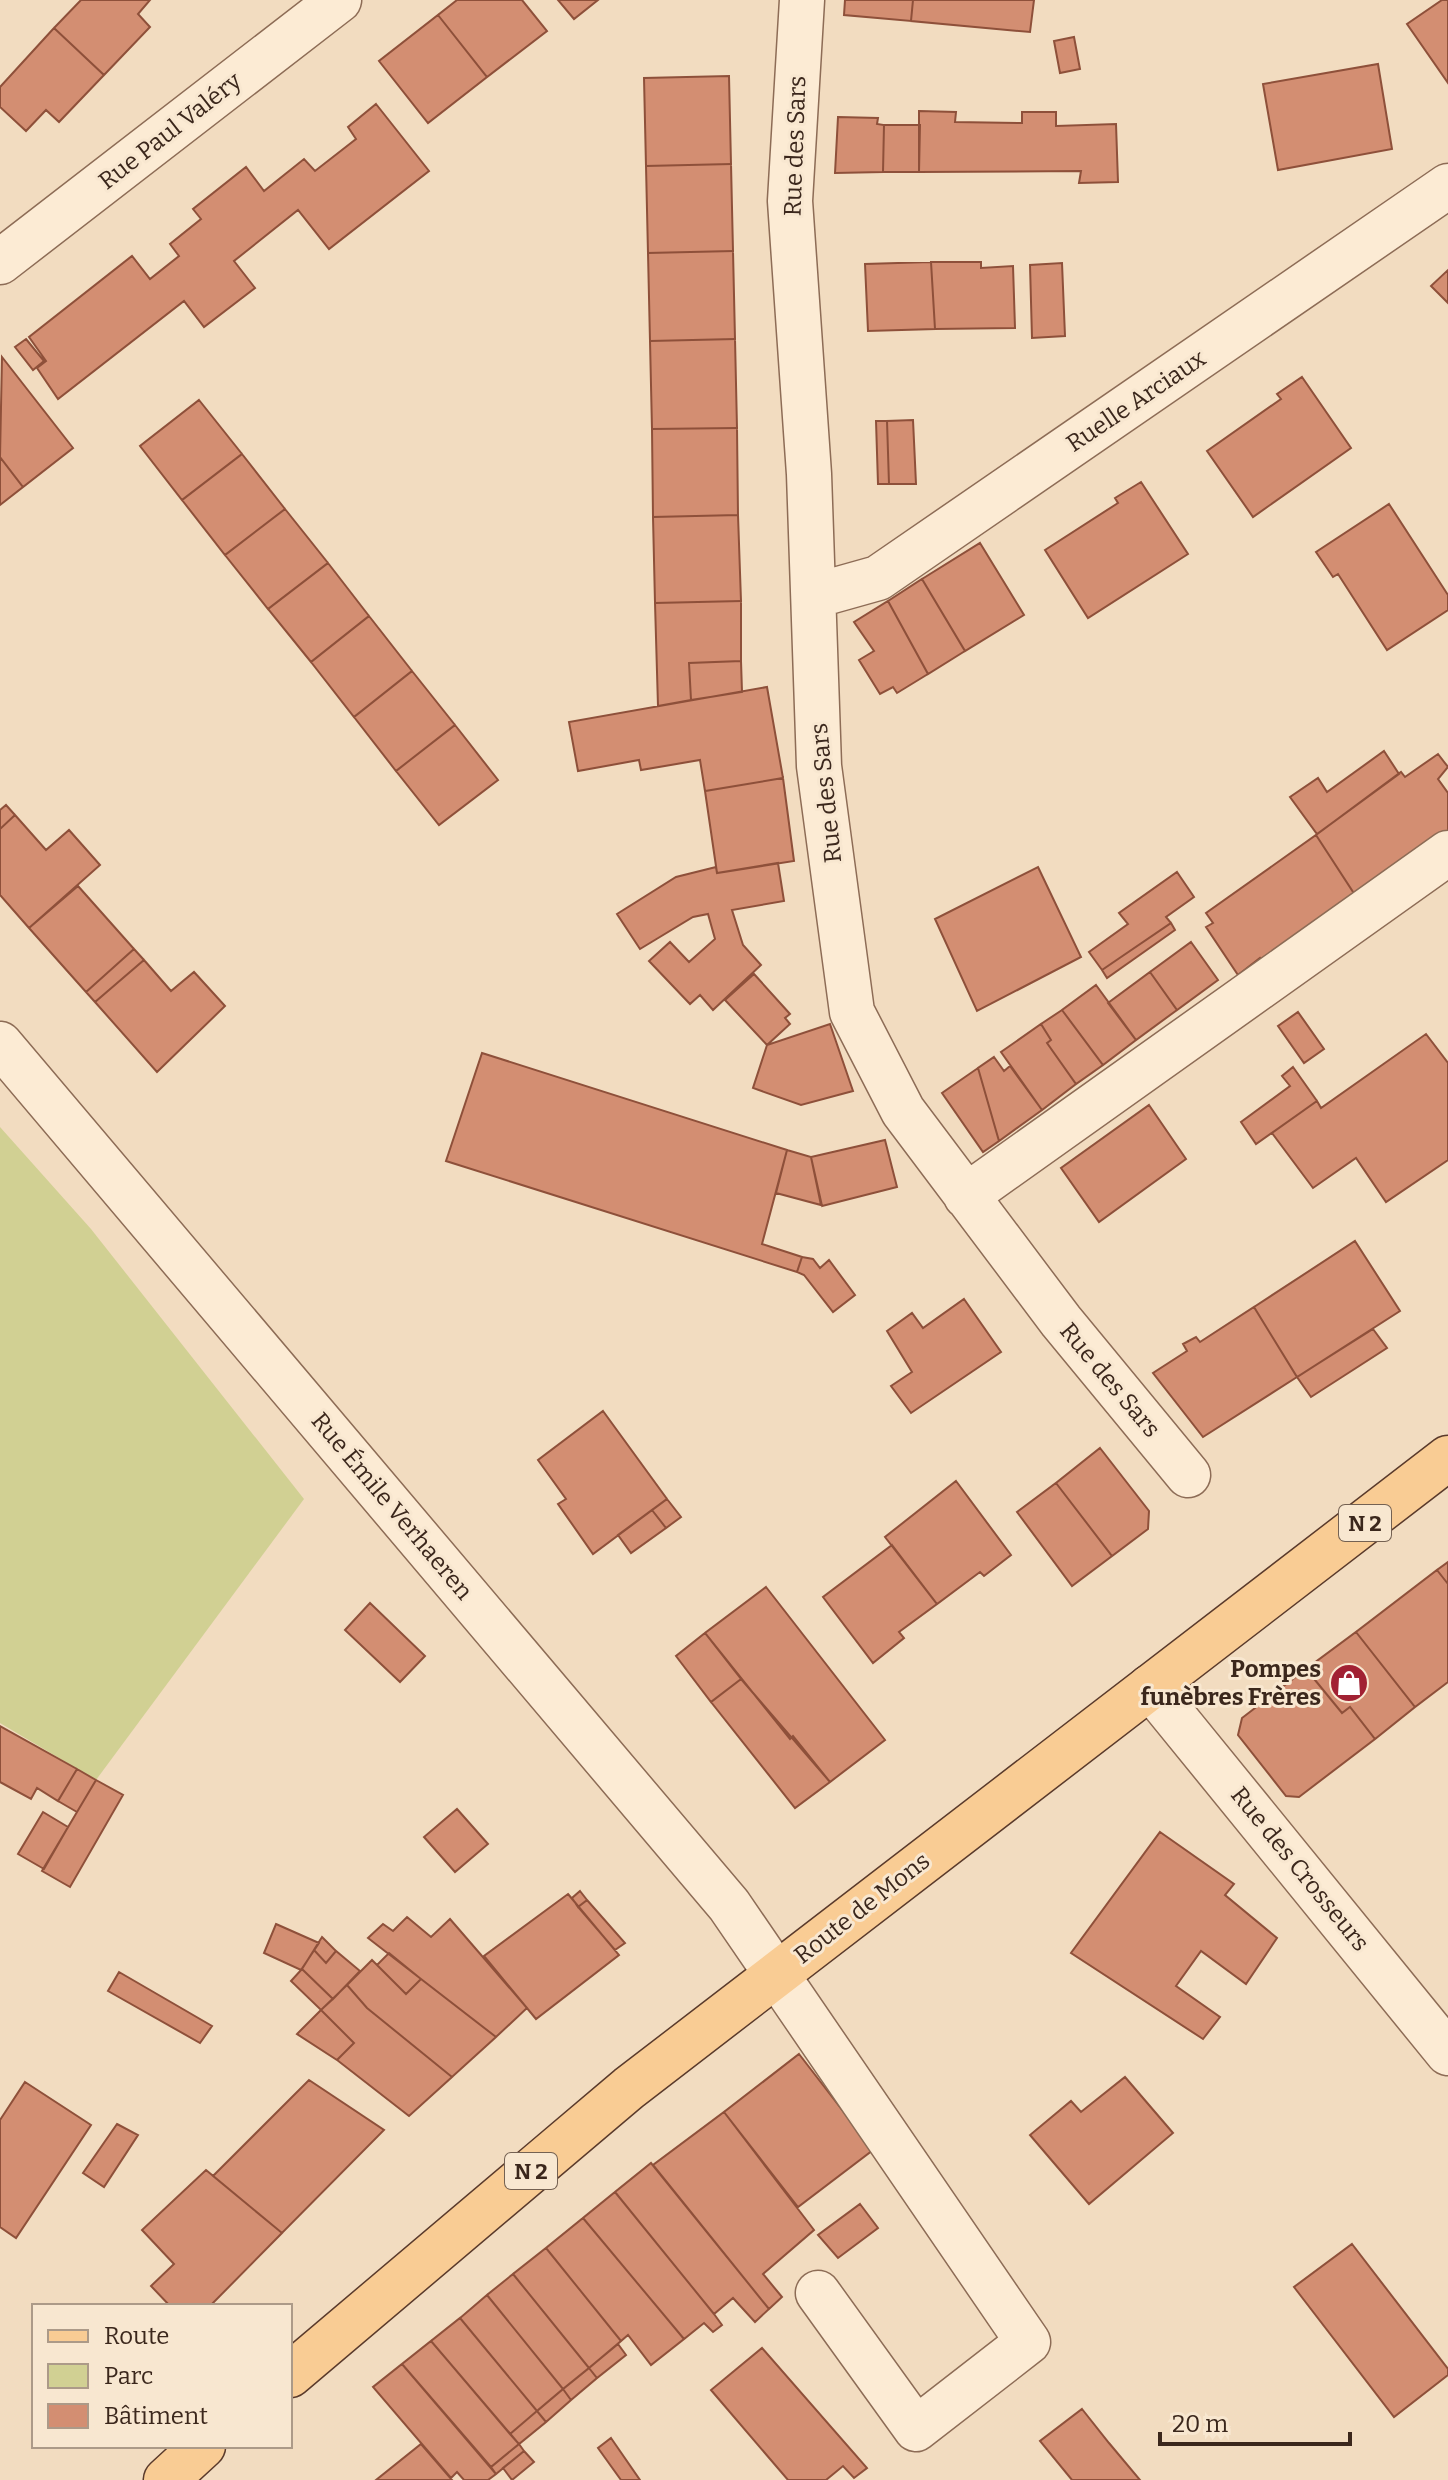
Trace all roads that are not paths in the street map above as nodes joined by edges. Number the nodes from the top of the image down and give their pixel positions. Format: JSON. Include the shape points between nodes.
{"nodes":[{"id":1,"x":339,"y":0,"type":"edge"},
{"id":2,"x":802,"y":0,"type":"edge"},
{"id":3,"x":1448,"y":186,"type":"edge"},
{"id":4,"x":0,"y":262,"type":"edge"},
{"id":5,"x":814,"y":596,"type":"junction"},
{"id":6,"x":1448,"y":853,"type":"edge"},
{"id":7,"x":0,"y":1044,"type":"edge"},
{"id":8,"x":966,"y":1196,"type":"junction"},
{"id":9,"x":1448,"y":1458,"type":"edge"},
{"id":10,"x":1188,"y":1475,"type":"dead end"},
{"id":11,"x":1150,"y":1687,"type":"junction"},
{"id":12,"x":777,"y":1973,"type":"junction"},
{"id":13,"x":1448,"y":2053,"type":"edge"},
{"id":14,"x":818,"y":2293,"type":"dead end"},
{"id":15,"x":292,"y":2373,"type":"edge"},
{"id":16,"x":201,"y":2448,"type":"edge"},
{"id":17,"x":166,"y":2480,"type":"edge"}],
"edges":[{"from":1,"to":4,"type":"street","name":"Rue Paul Valéry"},
{"from":2,"to":5,"type":"street","name":"Rue des Sars","via":[[790,201]]},
{"from":3,"to":5,"type":"street","name":"Ruelle Arciaux","via":[[878,578]]},
{"from":5,"to":8,"type":"street","name":"Rue des Sars","via":[[819,766],[852,1012],[903,1111]]},
{"from":6,"to":8,"type":"street"},
{"from":7,"to":12,"type":"street","name":"Rue Émile Verhaeren","via":[[729,1905]]},
{"from":8,"to":10,"type":"street","name":"Rue des Sars"},
{"from":9,"to":11,"type":"main road","name":"Route de Mons","number":"N 2"},
{"from":11,"to":12,"type":"main road","name":"Route de Mons","number":"N 2"},
{"from":11,"to":13,"type":"street","name":"Rue des Crosseurs"},
{"from":12,"to":14,"type":"street","name":"Rue Émile Verhaeren","via":[[1028,2342],[916,2429]]},
{"from":12,"to":15,"type":"main road","name":"Route de Mons","number":"N 2","via":[[629,2088]]},
{"from":16,"to":17,"type":"main road"}]}
